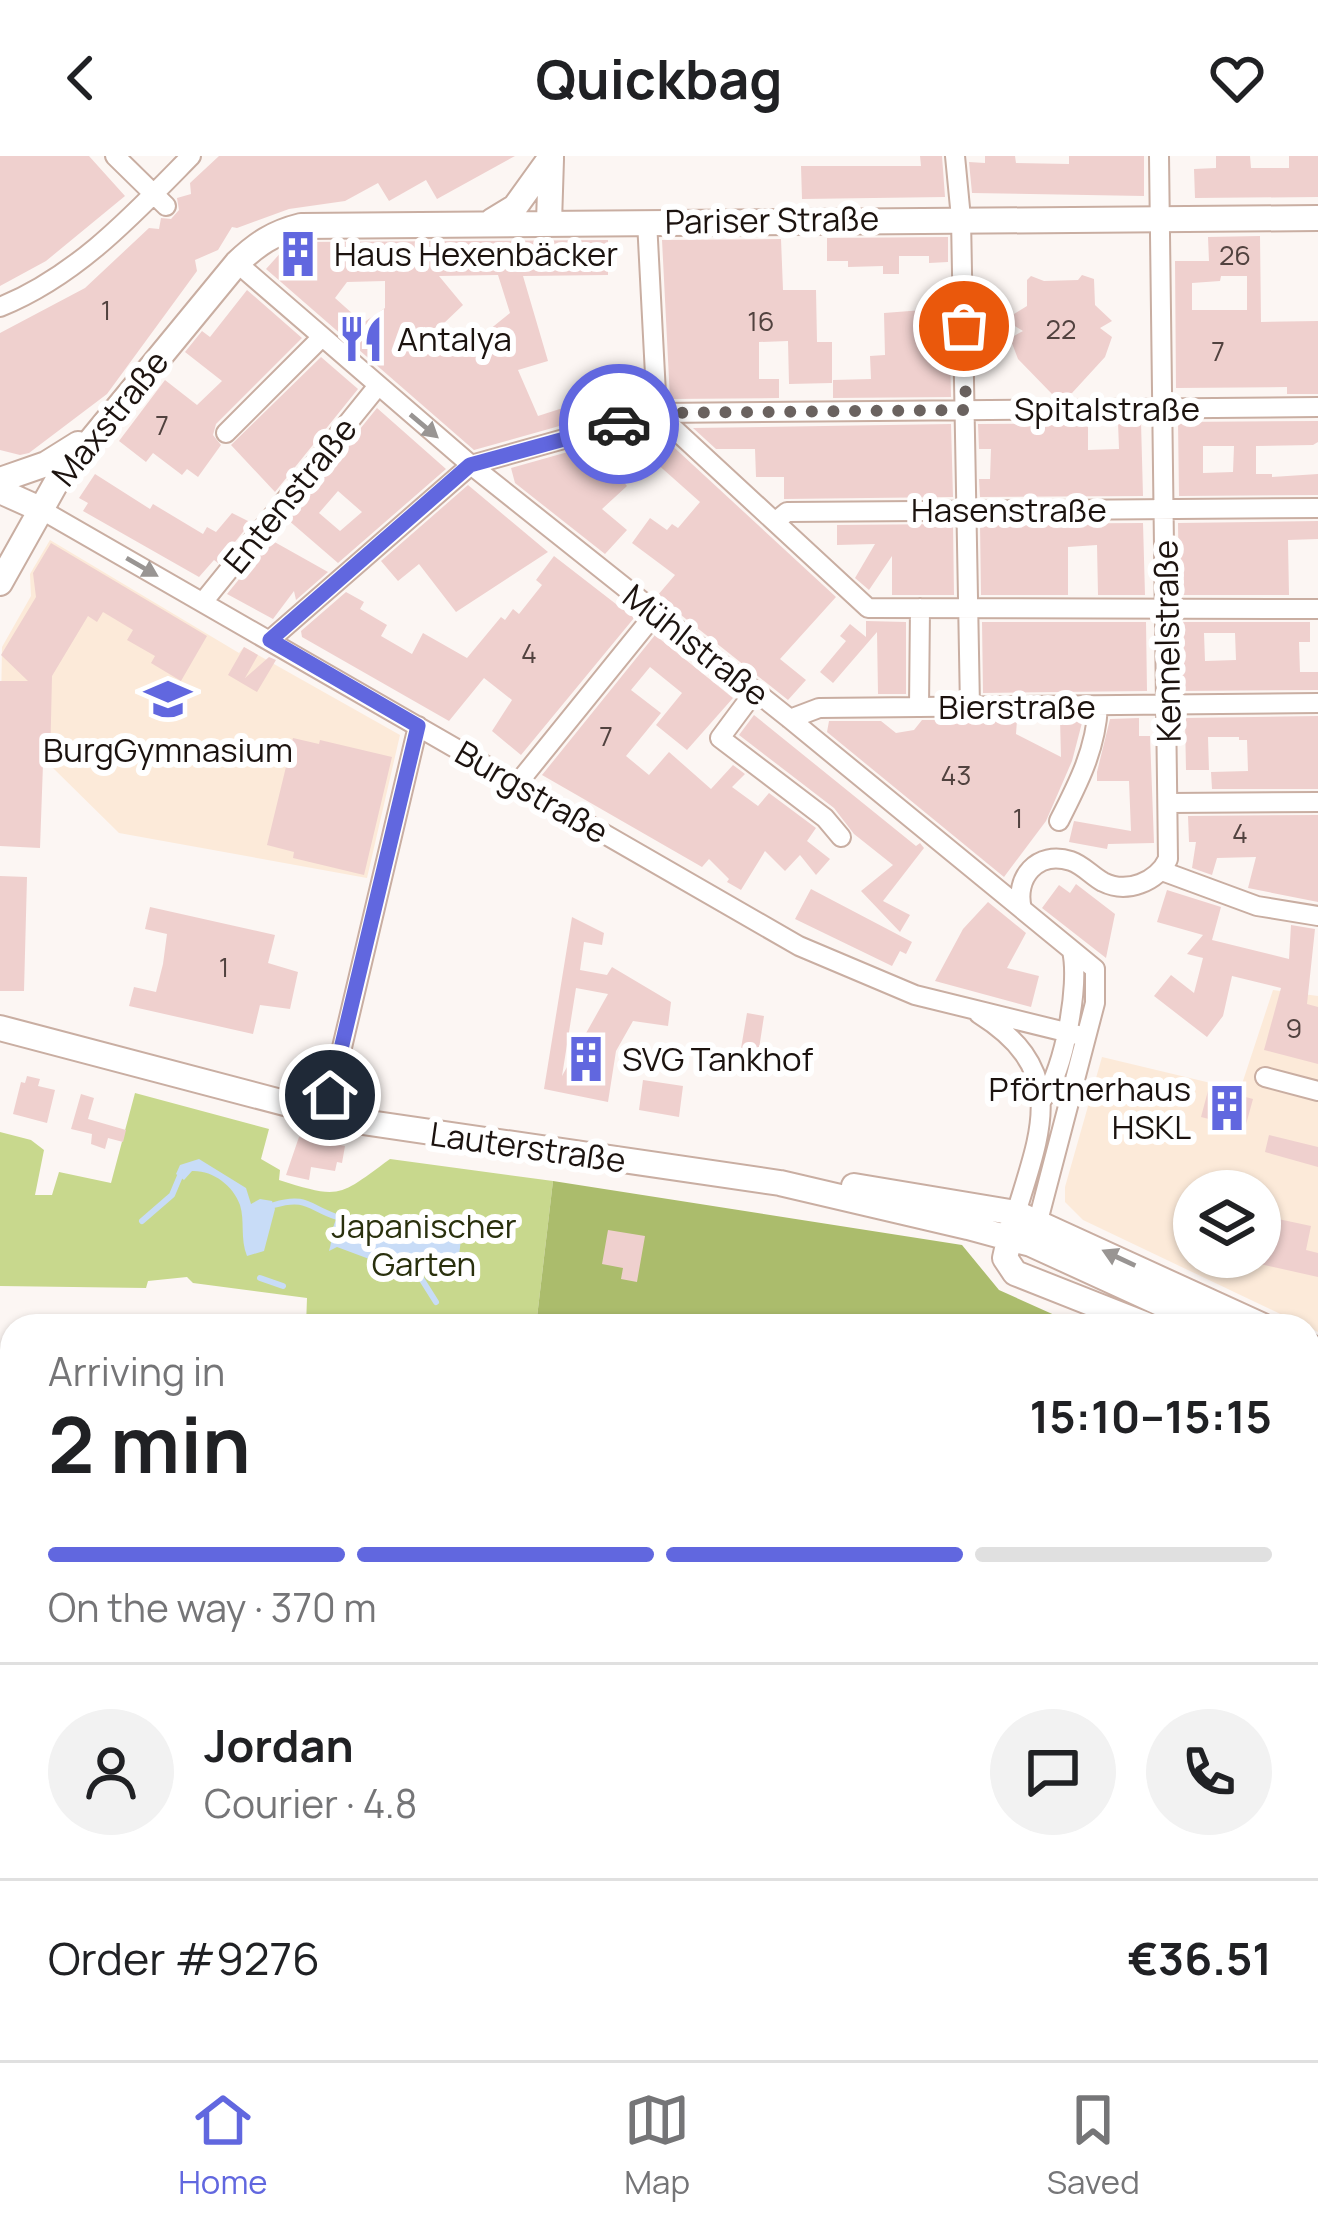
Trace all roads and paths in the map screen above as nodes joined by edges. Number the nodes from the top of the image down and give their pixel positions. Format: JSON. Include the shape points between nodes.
{"nodes":[{"id":1,"x":116,"y":156,"type":"edge"},
{"id":2,"x":191,"y":156,"type":"edge"},
{"id":3,"x":955,"y":156,"type":"edge"},
{"id":4,"x":1159,"y":156,"type":"edge"},
{"id":5,"x":550,"y":157,"type":"edge"},
{"id":6,"x":160,"y":200,"type":"junction"},
{"id":7,"x":961,"y":218,"type":"junction"},
{"id":8,"x":1318,"y":218,"type":"edge"},
{"id":9,"x":1160,"y":219,"type":"junction"},
{"id":10,"x":647,"y":221,"type":"junction"},
{"id":11,"x":490,"y":222,"type":"junction"},
{"id":12,"x":549,"y":222,"type":"junction"},
{"id":13,"x":237,"y":263,"type":"junction"},
{"id":14,"x":0,"y":307,"type":"edge"},
{"id":15,"x":321,"y":338,"type":"junction"},
{"id":16,"x":377,"y":387,"type":"junction"},
{"id":17,"x":1318,"y":407,"type":"edge"},
{"id":18,"x":1162,"y":409,"type":"junction"},
{"id":19,"x":966,"y":410,"type":"junction"},
{"id":20,"x":657,"y":413,"type":"junction"},
{"id":21,"x":99,"y":429,"type":"junction"},
{"id":22,"x":226,"y":433,"type":"dead end"},
{"id":23,"x":470,"y":465,"type":"junction"},
{"id":24,"x":0,"y":480,"type":"edge"},
{"id":25,"x":0,"y":491,"type":"edge"},
{"id":26,"x":1318,"y":508,"type":"edge"},
{"id":27,"x":40,"y":509,"type":"junction"},
{"id":28,"x":969,"y":510,"type":"junction"},
{"id":29,"x":1164,"y":510,"type":"junction"},
{"id":30,"x":776,"y":521,"type":"junction"},
{"id":31,"x":0,"y":583,"type":"edge"},
{"id":32,"x":202,"y":602,"type":"junction"},
{"id":33,"x":970,"y":607,"type":"junction"},
{"id":34,"x":920,"y":608,"type":"junction"},
{"id":35,"x":1166,"y":608,"type":"junction"},
{"id":36,"x":1318,"y":609,"type":"edge"},
{"id":37,"x":654,"y":615,"type":"junction"},
{"id":38,"x":270,"y":640,"type":"junction"},
{"id":39,"x":755,"y":691,"type":"junction"},
{"id":40,"x":1318,"y":703,"type":"edge"},
{"id":41,"x":1098,"y":706,"type":"junction"},
{"id":42,"x":1167,"y":706,"type":"junction"},
{"id":43,"x":920,"y":707,"type":"junction"},
{"id":44,"x":970,"y":707,"type":"junction"},
{"id":45,"x":790,"y":718,"type":"junction"},
{"id":46,"x":418,"y":726,"type":"junction"},
{"id":47,"x":518,"y":784,"type":"junction"},
{"id":48,"x":1318,"y":802,"type":"edge"},
{"id":49,"x":1170,"y":803,"type":"junction"},
{"id":50,"x":1059,"y":821,"type":"dead end"},
{"id":51,"x":841,"y":837,"type":"dead end"},
{"id":52,"x":1162,"y":871,"type":"junction"},
{"id":53,"x":1022,"y":909,"type":"junction"},
{"id":54,"x":1318,"y":916,"type":"edge"},
{"id":55,"x":1072,"y":951,"type":"junction"},
{"id":56,"x":970,"y":1009,"type":"junction"},
{"id":57,"x":0,"y":1028,"type":"edge"},
{"id":58,"x":1065,"y":1032,"type":"junction"},
{"id":59,"x":1086,"y":1037,"type":"junction"},
{"id":60,"x":1265,"y":1077,"type":"dead end"},
{"id":61,"x":1318,"y":1091,"type":"edge"},
{"id":62,"x":1044,"y":1097,"type":"junction"},
{"id":63,"x":326,"y":1115,"type":"junction"},
{"id":64,"x":1024,"y":1229,"type":"junction"},
{"id":65,"x":1118,"y":1314,"type":"edge"},
{"id":66,"x":1187,"y":1314,"type":"edge"},
{"id":67,"x":1233,"y":1314,"type":"edge"}],
"edges":[{"from":1,"to":6,"type":"street"},
{"from":2,"to":6,"type":"street"},
{"from":3,"to":7,"type":"street"},
{"from":4,"to":9,"type":"street","name":"Kennelstraße"},
{"from":5,"to":11,"type":"main road","via":[[515,207]]},
{"from":5,"to":12,"type":"main road"},
{"from":6,"to":14,"type":"street"},
{"from":7,"to":9,"type":"main road","name":"Pariser Straße"},
{"from":7,"to":10,"type":"main road","name":"Pariser Straße"},
{"from":7,"to":19,"type":"street"},
{"from":8,"to":9,"type":"main road","name":"Pariser Straße"},
{"from":9,"to":18,"type":"street","name":"Kennelstraße"},
{"from":10,"to":12,"type":"main road","name":"Pariser Straße"},
{"from":10,"to":20,"type":"street"},
{"from":11,"to":12,"type":"main road","name":"Pariser Straße"},
{"from":11,"to":13,"type":"main road","name":"Pariser Straße","via":[[301,226],[259,242]]},
{"from":13,"to":15,"type":"street","name":"Mühlstraße"},
{"from":13,"to":21,"type":"main road","name":"Maxstraße"},
{"from":15,"to":16,"type":"street","name":"Mühlstraße"},
{"from":15,"to":22,"type":"street"},
{"from":16,"to":23,"type":"street","name":"Mühlstraße","one_way":true},
{"from":16,"to":32,"type":"street","name":"Entenstraße"},
{"from":17,"to":18,"type":"street","name":"Spitalstraße"},
{"from":18,"to":19,"type":"street","name":"Spitalstraße"},
{"from":18,"to":29,"type":"street","name":"Kennelstraße"},
{"from":19,"to":20,"type":"street","name":"Spitalstraße"},
{"from":19,"to":28,"type":"street"},
{"from":20,"to":23,"type":"street","name":"Spitalstraße"},
{"from":20,"to":30,"type":"street"},
{"from":21,"to":24,"type":"main road","via":[[62,456]]},
{"from":21,"to":27,"type":"main road","name":"Maxstraße"},
{"from":23,"to":37,"type":"street","name":"Mühlstraße"},
{"from":23,"to":38,"type":"street"},
{"from":25,"to":27,"type":"main road","name":"Burgstraße"},
{"from":26,"to":29,"type":"street","name":"Hasenstraße"},
{"from":27,"to":31,"type":"main road","name":"Maxstraße"},
{"from":27,"to":32,"type":"street","name":"Burgstraße","one_way":true},
{"from":28,"to":29,"type":"street","name":"Hasenstraße"},
{"from":28,"to":30,"type":"street","name":"Hasenstraße","via":[[787,512]]},
{"from":28,"to":33,"type":"street"},
{"from":29,"to":35,"type":"street","name":"Kennelstraße"},
{"from":30,"to":34,"type":"street","via":[[868,608]]},
{"from":32,"to":38,"type":"street","name":"Burgstraße"},
{"from":33,"to":34,"type":"street"},
{"from":33,"to":35,"type":"street"},
{"from":33,"to":44,"type":"street"},
{"from":34,"to":43,"type":"street"},
{"from":35,"to":36,"type":"street"},
{"from":35,"to":42,"type":"street","name":"Kennelstraße"},
{"from":37,"to":39,"type":"street","name":"Mühlstraße"},
{"from":37,"to":47,"type":"street"},
{"from":38,"to":46,"type":"street","name":"Burgstraße"},
{"from":39,"to":45,"type":"street","name":"Mühlstraße"},
{"from":39,"to":51,"type":"street","via":[[720,738]]},
{"from":40,"to":42,"type":"street","name":"Bierstraße"},
{"from":41,"to":42,"type":"street","name":"Bierstraße"},
{"from":41,"to":44,"type":"street","name":"Bierstraße"},
{"from":41,"to":50,"type":"street","via":[[1084,772]]},
{"from":42,"to":49,"type":"street","name":"Kennelstraße"},
{"from":43,"to":44,"type":"street","name":"Bierstraße"},
{"from":43,"to":45,"type":"street","name":"Bierstraße","via":[[819,708]]},
{"from":45,"to":53,"type":"street","name":"Mühlstraße"},
{"from":46,"to":47,"type":"street","name":"Burgstraße"},
{"from":46,"to":63,"type":"street"},
{"from":47,"to":56,"type":"street","name":"Burgstraße","via":[[810,951]]},
{"from":48,"to":49,"type":"street"},
{"from":49,"to":52,"type":"street","name":"Kennelstraße"},
{"from":52,"to":53,"type":"street","via":[[1127,887],[1109,885],[1054,859],[1023,876]]},
{"from":52,"to":54,"type":"street","via":[[1257,906]]},
{"from":53,"to":55,"type":"street","name":"Mühlstraße"},
{"from":55,"to":58,"type":"street","via":[[1077,988]]},
{"from":55,"to":59,"type":"street","name":"Mühlstraße","via":[[1095,968],[1098,986]]},
{"from":56,"to":58,"type":"street","name":"Burgstraße"},
{"from":56,"to":62,"type":"street","via":[[1020,1047]]},
{"from":57,"to":63,"type":"main road","name":"Lauterstraße"},
{"from":58,"to":59,"type":"street","name":"Burgstraße"},
{"from":58,"to":62,"type":"street"},
{"from":59,"to":64,"type":"street","name":"Mühlstraße"},
{"from":60,"to":61,"type":"street"},
{"from":62,"to":64,"type":"street"},
{"from":63,"to":64,"type":"main road","name":"Lauterstraße","via":[[780,1183]]},
{"from":64,"to":65,"type":"main road","via":[[1029,1265],[1058,1291]]},
{"from":64,"to":66,"type":"main road","name":"Lauterstraße"},
{"from":67,"to":64,"type":"main road","name":"Lauterstraße","one_way":true}]}
